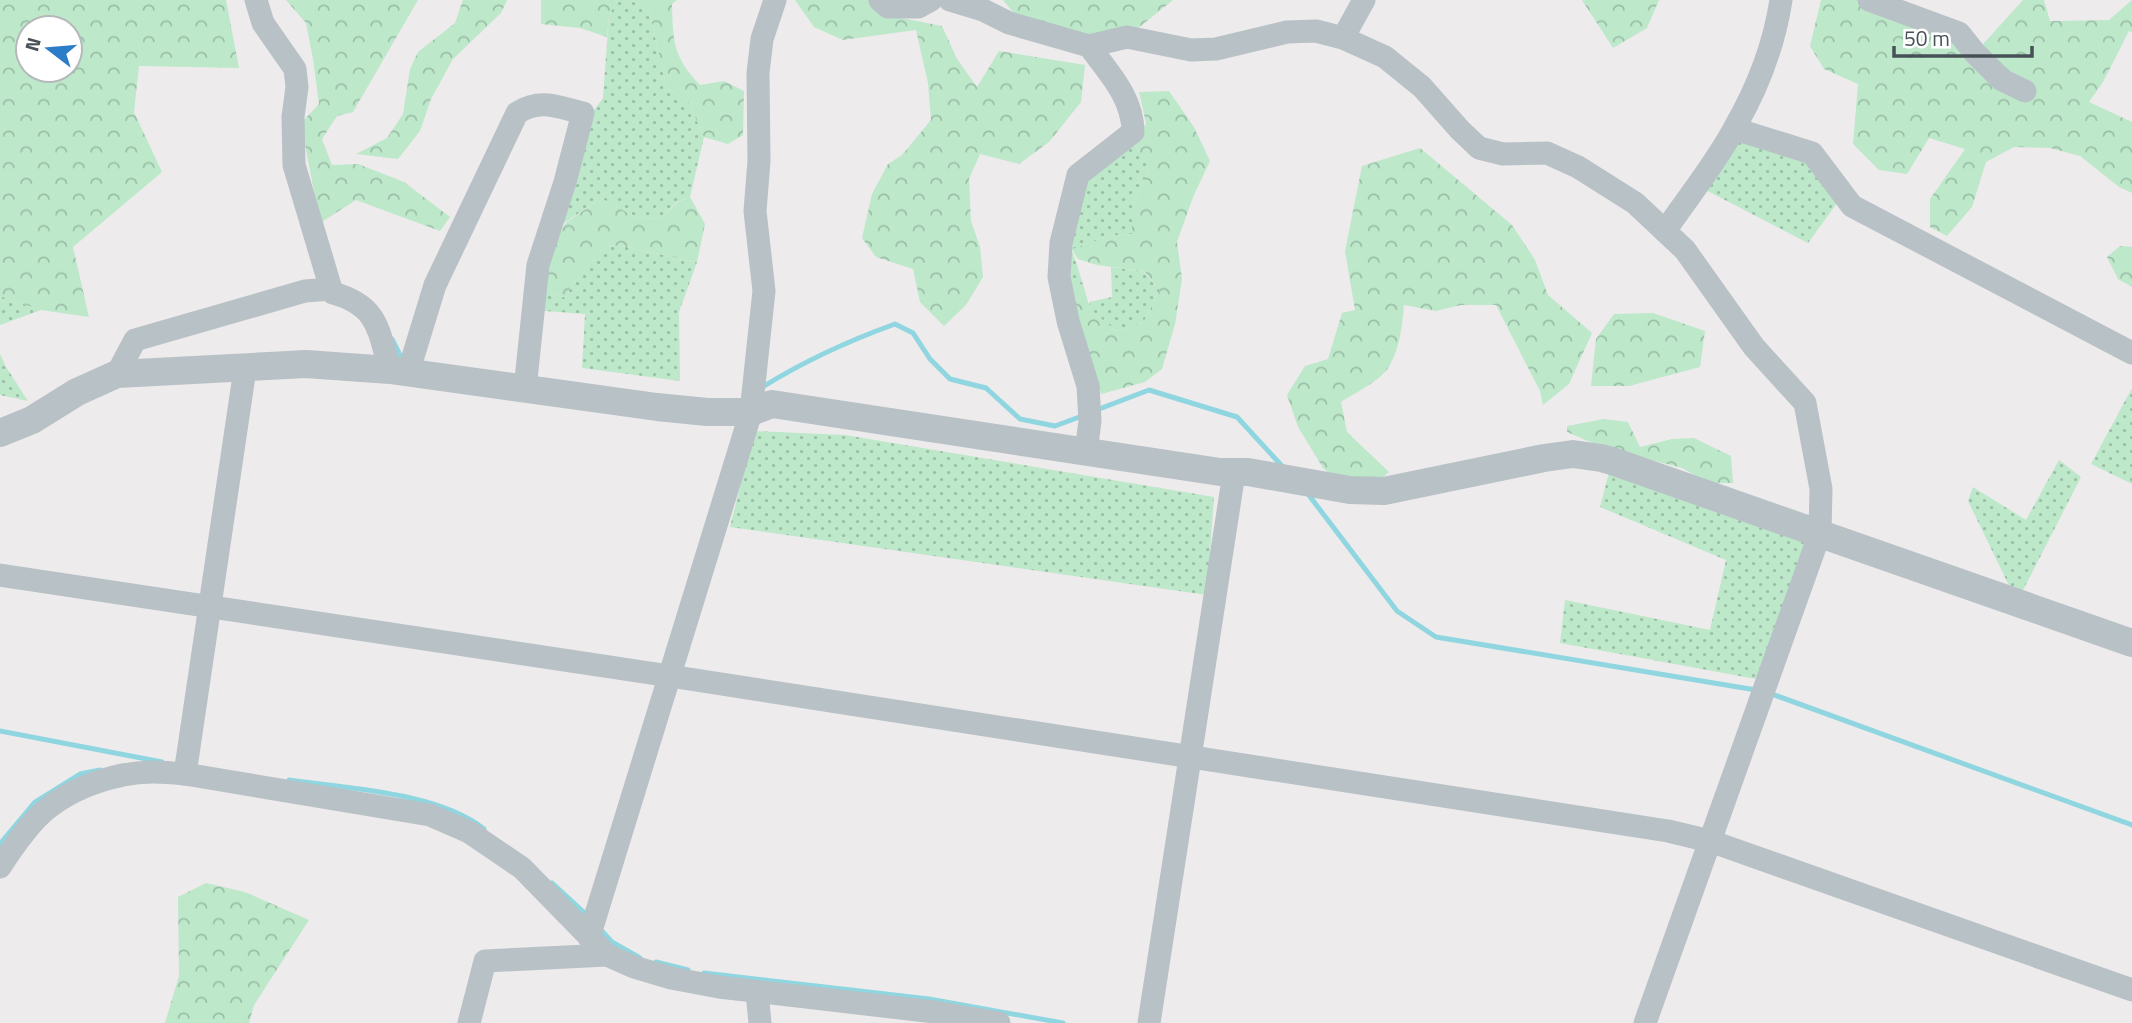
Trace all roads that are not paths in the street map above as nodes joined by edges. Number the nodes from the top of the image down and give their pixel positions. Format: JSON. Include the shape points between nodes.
{"nodes":[{"id":1,"x":256,"y":0,"type":"edge"},
{"id":2,"x":775,"y":0,"type":"edge"},
{"id":3,"x":880,"y":0,"type":"edge"},
{"id":4,"x":931,"y":0,"type":"edge"},
{"id":5,"x":950,"y":0,"type":"edge"},
{"id":6,"x":1364,"y":0,"type":"edge"},
{"id":7,"x":1781,"y":0,"type":"edge"},
{"id":8,"x":1869,"y":0,"type":"edge"},
{"id":9,"x":1343,"y":38,"type":"junction"},
{"id":10,"x":1089,"y":46,"type":"junction"},
{"id":11,"x":2025,"y":91,"type":"dead end"},
{"id":12,"x":1735,"y":129,"type":"junction"},
{"id":13,"x":1665,"y":231,"type":"junction"},
{"id":14,"x":331,"y":289,"type":"junction"},
{"id":15,"x":2132,"y":353,"type":"edge"},
{"id":16,"x":245,"y":369,"type":"junction"},
{"id":17,"x":399,"y":372,"type":"junction"},
{"id":18,"x":117,"y":374,"type":"junction"},
{"id":19,"x":525,"y":389,"type":"junction"},
{"id":20,"x":751,"y":412,"type":"junction"},
{"id":21,"x":0,"y":433,"type":"edge"},
{"id":22,"x":1086,"y":452,"type":"junction"},
{"id":23,"x":1234,"y":473,"type":"junction"},
{"id":24,"x":1820,"y":533,"type":"junction"},
{"id":25,"x":0,"y":575,"type":"edge"},
{"id":26,"x":208,"y":607,"type":"junction"},
{"id":27,"x":2132,"y":643,"type":"edge"},
{"id":28,"x":670,"y":676,"type":"junction"},
{"id":29,"x":1191,"y":756,"type":"junction"},
{"id":30,"x":185,"y":774,"type":"junction"},
{"id":31,"x":1710,"y":841,"type":"junction"},
{"id":32,"x":0,"y":867,"type":"edge"},
{"id":33,"x":589,"y":937,"type":"junction"},
{"id":34,"x":607,"y":955,"type":"junction"},
{"id":35,"x":2132,"y":990,"type":"edge"},
{"id":36,"x":757,"y":992,"type":"junction"},
{"id":37,"x":470,"y":1023,"type":"edge"},
{"id":38,"x":760,"y":1023,"type":"edge"},
{"id":39,"x":999,"y":1023,"type":"edge"},
{"id":40,"x":1149,"y":1023,"type":"edge"},
{"id":41,"x":1645,"y":1023,"type":"edge"}],
"edges":[{"from":1,"to":14,"type":"street","via":[[263,23],[295,69],[294,166]]},
{"from":2,"to":20,"type":"street","via":[[762,39],[758,73],[760,161],[755,211],[764,291]]},
{"from":3,"to":4,"type":"street","via":[[888,7],[918,7]]},
{"from":5,"to":10,"type":"street"},
{"from":6,"to":9,"type":"street"},
{"from":7,"to":12,"type":"street","via":[[1765,66]]},
{"from":8,"to":11,"type":"street","via":[[1959,33],[2002,79]]},
{"from":9,"to":10,"type":"street","via":[[1316,31],[1287,32],[1216,49],[1191,50],[1127,37]]},
{"from":9,"to":13,"type":"street","via":[[1385,57],[1422,87],[1479,148],[1503,154],[1547,153],[1635,203]]},
{"from":10,"to":22,"type":"street","via":[[1122,90],[1133,117],[1133,132],[1078,175],[1061,243],[1059,277],[1088,386]]},
{"from":12,"to":13,"type":"street"},
{"from":12,"to":15,"type":"street","via":[[1812,153],[1852,206]]},
{"from":13,"to":24,"type":"street","via":[[1685,250],[1754,347],[1805,403],[1821,489]]},
{"from":14,"to":17,"type":"street","via":[[366,307]]},
{"from":14,"to":18,"type":"street","via":[[305,291],[135,340]]},
{"from":16,"to":17,"type":"street","via":[[306,364]]},
{"from":16,"to":18,"type":"street"},
{"from":16,"to":26,"type":"street"},
{"from":17,"to":19,"type":"street"},
{"from":17,"to":19,"type":"street","via":[[517,113],[544,104],[583,113],[538,265]]},
{"from":18,"to":21,"type":"street"},
{"from":19,"to":20,"type":"street","via":[[657,407]]},
{"from":20,"to":22,"type":"street","via":[[772,404]]},
{"from":20,"to":28,"type":"street"},
{"from":22,"to":23,"type":"street"},
{"from":23,"to":24,"type":"street","via":[[1384,491],[1573,454],[1601,458]]},
{"from":23,"to":29,"type":"street"},
{"from":24,"to":27,"type":"street"},
{"from":24,"to":31,"type":"street"},
{"from":25,"to":26,"type":"street"},
{"from":26,"to":28,"type":"street"},
{"from":26,"to":30,"type":"street"},
{"from":28,"to":29,"type":"street"},
{"from":28,"to":33,"type":"street"},
{"from":29,"to":31,"type":"street"},
{"from":29,"to":40,"type":"street"},
{"from":30,"to":32,"type":"street","via":[[132,774],[62,799],[37,817]]},
{"from":30,"to":33,"type":"street","via":[[430,815],[469,832],[522,868]]},
{"from":31,"to":35,"type":"street"},
{"from":31,"to":41,"type":"street"},
{"from":33,"to":34,"type":"street"},
{"from":34,"to":36,"type":"street","via":[[671,978]]},
{"from":34,"to":37,"type":"street","via":[[485,961]]},
{"from":36,"to":38,"type":"street"},
{"from":36,"to":39,"type":"street"}]}
